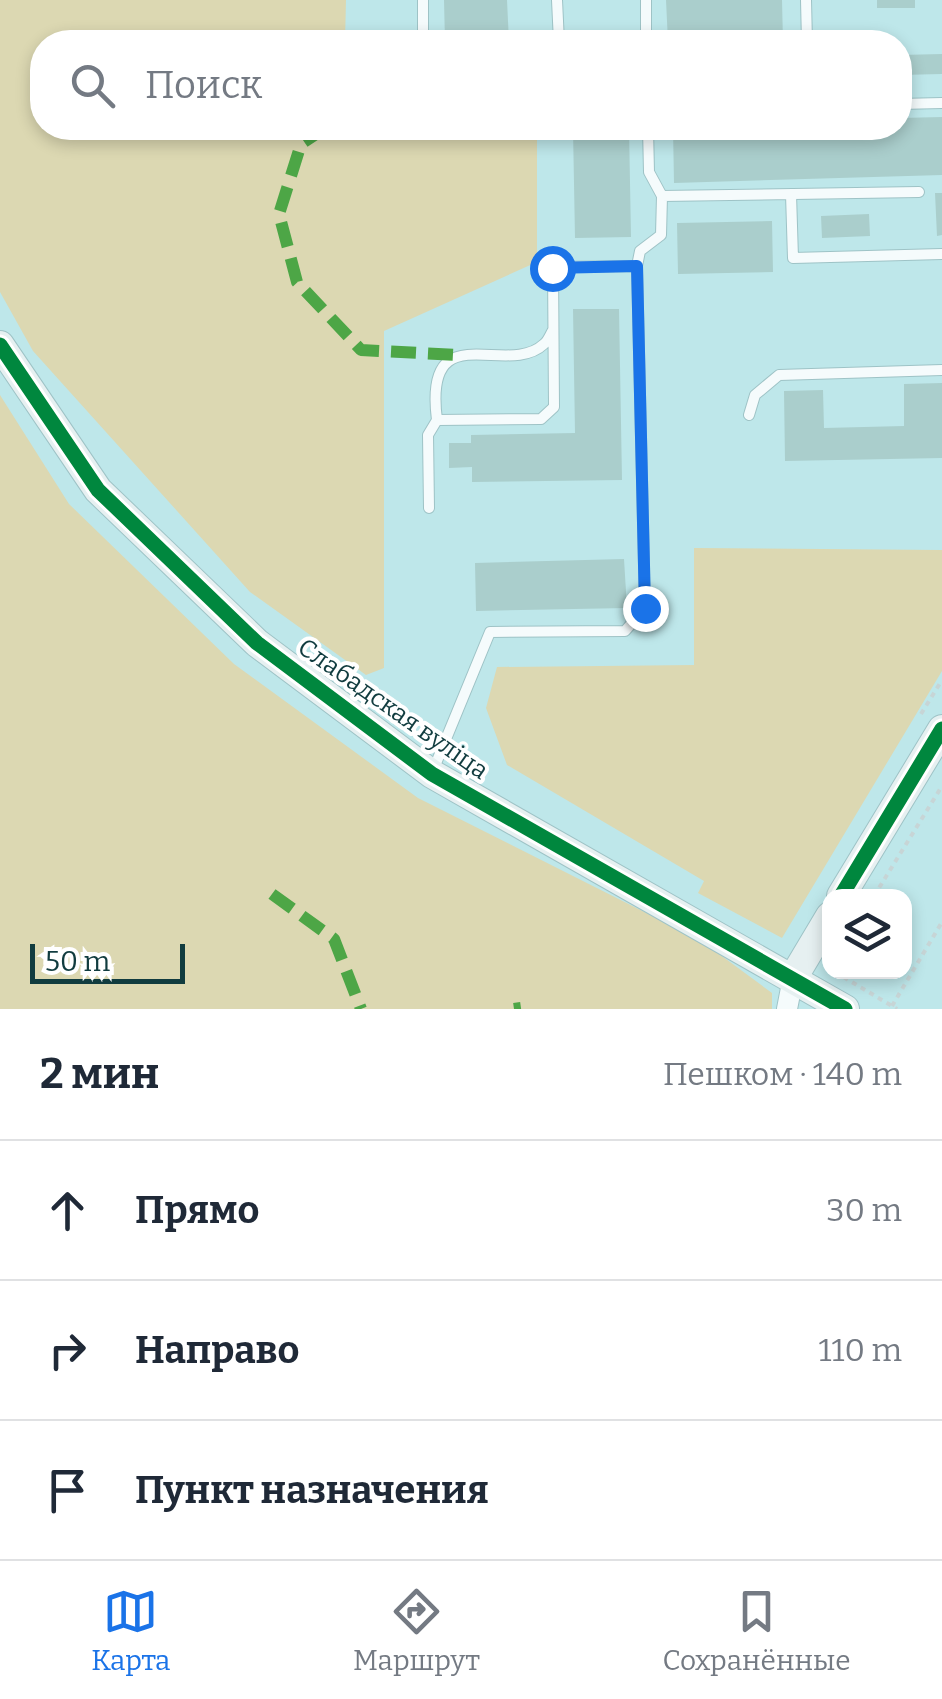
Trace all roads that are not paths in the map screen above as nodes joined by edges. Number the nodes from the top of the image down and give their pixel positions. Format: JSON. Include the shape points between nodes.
{"nodes":[{"id":1,"x":422,"y":0,"type":"edge"},
{"id":2,"x":557,"y":0,"type":"edge"},
{"id":3,"x":646,"y":0,"type":"edge"},
{"id":4,"x":806,"y":0,"type":"edge"},
{"id":5,"x":423,"y":30,"type":"edge"},
{"id":6,"x":558,"y":30,"type":"edge"},
{"id":7,"x":646,"y":30,"type":"edge"},
{"id":8,"x":807,"y":30,"type":"edge"},
{"id":9,"x":942,"y":103,"type":"edge"},
{"id":10,"x":912,"y":104,"type":"edge"},
{"id":11,"x":648,"y":140,"type":"edge"},
{"id":12,"x":919,"y":192,"type":"dead end"},
{"id":13,"x":791,"y":194,"type":"junction"},
{"id":14,"x":662,"y":196,"type":"junction"},
{"id":15,"x":942,"y":254,"type":"edge"},
{"id":16,"x":637,"y":266,"type":"junction"},
{"id":17,"x":554,"y":330,"type":"junction"},
{"id":18,"x":0,"y":345,"type":"edge"},
{"id":19,"x":942,"y":370,"type":"edge"},
{"id":20,"x":749,"y":416,"type":"dead end"},
{"id":21,"x":437,"y":420,"type":"junction"},
{"id":22,"x":429,"y":508,"type":"dead end"},
{"id":23,"x":942,"y":729,"type":"edge"},
{"id":24,"x":432,"y":774,"type":"junction"},
{"id":25,"x":846,"y":889,"type":"edge"},
{"id":26,"x":822,"y":929,"type":"edge"},
{"id":27,"x":793,"y":978,"type":"junction"},
{"id":28,"x":787,"y":1009,"type":"edge"},
{"id":29,"x":845,"y":1009,"type":"edge"}],
"edges":[{"from":1,"to":5,"type":"lane"},
{"from":2,"to":6,"type":"lane"},
{"from":3,"to":7,"type":"lane"},
{"from":4,"to":8,"type":"lane"},
{"from":9,"to":10,"type":"lane"},
{"from":11,"to":14,"type":"lane","via":[[649,172]]},
{"from":12,"to":13,"type":"lane"},
{"from":13,"to":14,"type":"lane"},
{"from":13,"to":15,"type":"lane","via":[[793,258]]},
{"from":14,"to":16,"type":"lane","via":[[661,234],[640,251]]},
{"from":16,"to":17,"type":"lane","via":[[552,268]]},
{"from":16,"to":24,"type":"lane","via":[[645,608],[624,630],[490,632]]},
{"from":17,"to":21,"type":"lane","via":[[544,346],[524,353],[458,355],[443,367]]},
{"from":17,"to":21,"type":"lane","via":[[554,407],[541,419]]},
{"from":18,"to":24,"type":"street","name":"Слабадская вуліца","via":[[98,490],[257,643]]},
{"from":19,"to":20,"type":"lane","via":[[779,375],[755,395]]},
{"from":21,"to":22,"type":"lane","via":[[428,435]]},
{"from":23,"to":25,"type":"street"},
{"from":24,"to":27,"type":"street","name":"Слабадская вуліца"},
{"from":26,"to":27,"type":"street"},
{"from":27,"to":28,"type":"street"},
{"from":27,"to":29,"type":"street","name":"Слабадская вуліца"}]}
